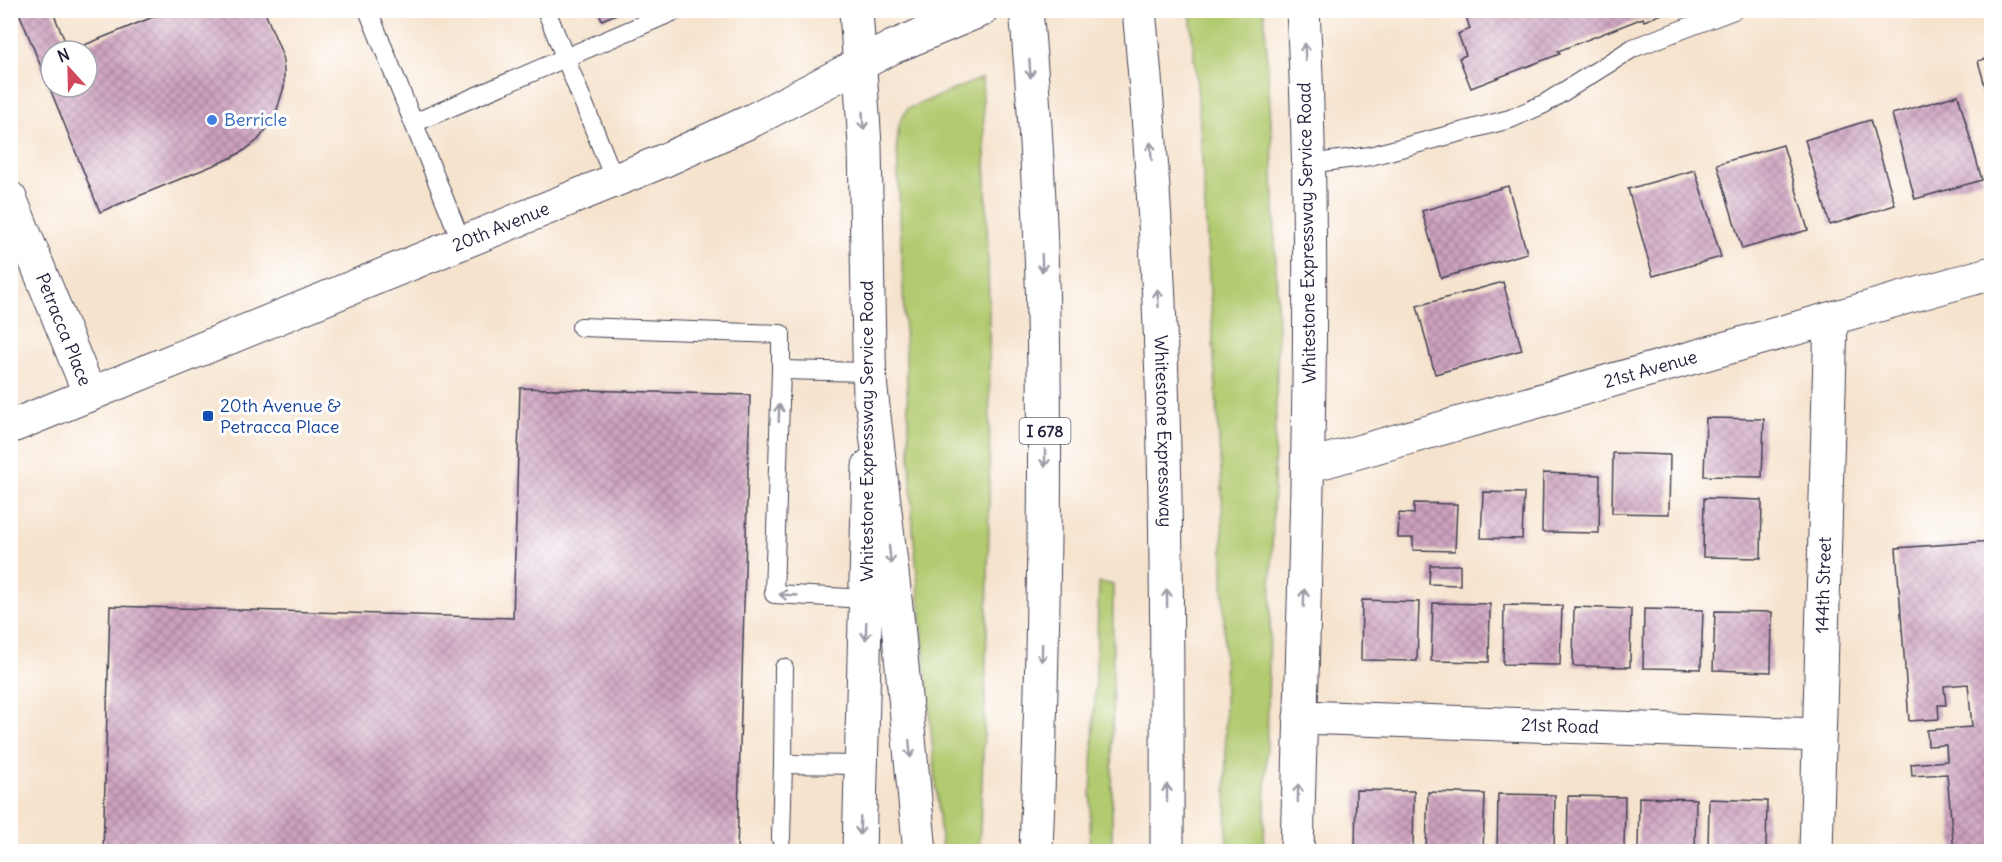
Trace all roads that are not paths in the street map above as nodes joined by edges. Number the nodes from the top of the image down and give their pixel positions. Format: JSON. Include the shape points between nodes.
{"nodes":[{"id":1,"x":368,"y":10,"type":"edge"},
{"id":2,"x":546,"y":10,"type":"edge"},
{"id":3,"x":677,"y":10,"type":"edge"},
{"id":4,"x":856,"y":10,"type":"edge"},
{"id":5,"x":1026,"y":10,"type":"edge"},
{"id":6,"x":1139,"y":10,"type":"edge"},
{"id":7,"x":1303,"y":10,"type":"edge"},
{"id":8,"x":1734,"y":10,"type":"edge"},
{"id":9,"x":974,"y":13,"type":"edge"},
{"id":10,"x":566,"y":58,"type":"junction"},
{"id":11,"x":860,"y":63,"type":"junction"},
{"id":12,"x":414,"y":123,"type":"junction"},
{"id":13,"x":1308,"y":164,"type":"junction"},
{"id":14,"x":615,"y":181,"type":"junction"},
{"id":15,"x":10,"y":198,"type":"edge"},
{"id":16,"x":462,"y":243,"type":"junction"},
{"id":17,"x":1992,"y":273,"type":"edge"},
{"id":18,"x":1830,"y":319,"type":"junction"},
{"id":19,"x":581,"y":327,"type":"dead end"},
{"id":20,"x":780,"y":370,"type":"junction"},
{"id":21,"x":870,"y":372,"type":"junction"},
{"id":22,"x":90,"y":394,"type":"junction"},
{"id":23,"x":10,"y":427,"type":"edge"},
{"id":24,"x":1308,"y":466,"type":"junction"},
{"id":25,"x":867,"y":599,"type":"junction"},
{"id":26,"x":784,"y":668,"type":"dead end"},
{"id":27,"x":1300,"y":717,"type":"junction"},
{"id":28,"x":1819,"y":735,"type":"junction"},
{"id":29,"x":783,"y":764,"type":"junction"},
{"id":30,"x":862,"y":765,"type":"junction"},
{"id":31,"x":782,"y":839,"type":"dead end"},
{"id":32,"x":859,"y":852,"type":"edge"},
{"id":33,"x":920,"y":852,"type":"edge"},
{"id":34,"x":1036,"y":852,"type":"edge"},
{"id":35,"x":1167,"y":852,"type":"edge"},
{"id":36,"x":1297,"y":852,"type":"edge"},
{"id":37,"x":1816,"y":852,"type":"edge"}],
"edges":[{"from":1,"to":12,"type":"lane"},
{"from":2,"to":10,"type":"lane"},
{"from":3,"to":10,"type":"lane"},
{"from":4,"to":11,"type":"main road","name":"Whitestone Expressway Service Road"},
{"from":5,"to":34,"type":"main road","number":"I 678","one_way":true,"via":[[1040,216],[1045,395]]},
{"from":35,"to":6,"type":"main road","name":"Whitestone Expressway","one_way":true,"via":[[1161,388],[1151,148]]},
{"from":13,"to":7,"type":"main road","name":"Whitestone Expressway Service Road","one_way":true},
{"from":8,"to":13,"type":"lane","via":[[1633,48],[1544,105],[1510,119],[1370,156]]},
{"from":9,"to":11,"type":"main road","name":"20th Avenue"},
{"from":10,"to":12,"type":"lane"},
{"from":10,"to":14,"type":"lane"},
{"from":11,"to":14,"type":"main road","name":"20th Avenue","via":[[753,120]]},
{"from":11,"to":21,"type":"main road","name":"Whitestone Expressway Service Road","one_way":true},
{"from":12,"to":16,"type":"lane"},
{"from":13,"to":24,"type":"main road","name":"Whitestone Expressway Service Road"},
{"from":14,"to":16,"type":"main road","name":"20th Avenue"},
{"from":15,"to":22,"type":"main road","name":"Petracca Place"},
{"from":16,"to":22,"type":"main road","name":"20th Avenue"},
{"from":17,"to":18,"type":"main road","name":"21st Avenue"},
{"from":18,"to":24,"type":"main road","name":"21st Avenue"},
{"from":18,"to":28,"type":"main road","name":"144th Street"},
{"from":19,"to":20,"type":"lane","via":[[781,334]]},
{"from":20,"to":21,"type":"lane"},
{"from":25,"to":20,"type":"lane","one_way":true,"via":[[774,594]]},
{"from":21,"to":25,"type":"main road","name":"Whitestone Expressway Service Road"},
{"from":21,"to":33,"type":"main road","one_way":true},
{"from":22,"to":23,"type":"main road","name":"20th Avenue"},
{"from":27,"to":24,"type":"main road","name":"Whitestone Expressway Service Road","one_way":true},
{"from":25,"to":30,"type":"main road","name":"Whitestone Expressway Service Road","one_way":true},
{"from":26,"to":29,"type":"lane"},
{"from":27,"to":28,"type":"main road","name":"21st Road"},
{"from":36,"to":27,"type":"main road","name":"Whitestone Expressway Service Road","one_way":true},
{"from":28,"to":37,"type":"main road","name":"144th Street"},
{"from":29,"to":30,"type":"lane"},
{"from":29,"to":31,"type":"lane"},
{"from":30,"to":32,"type":"main road","name":"Whitestone Expressway Service Road","one_way":true}]}
